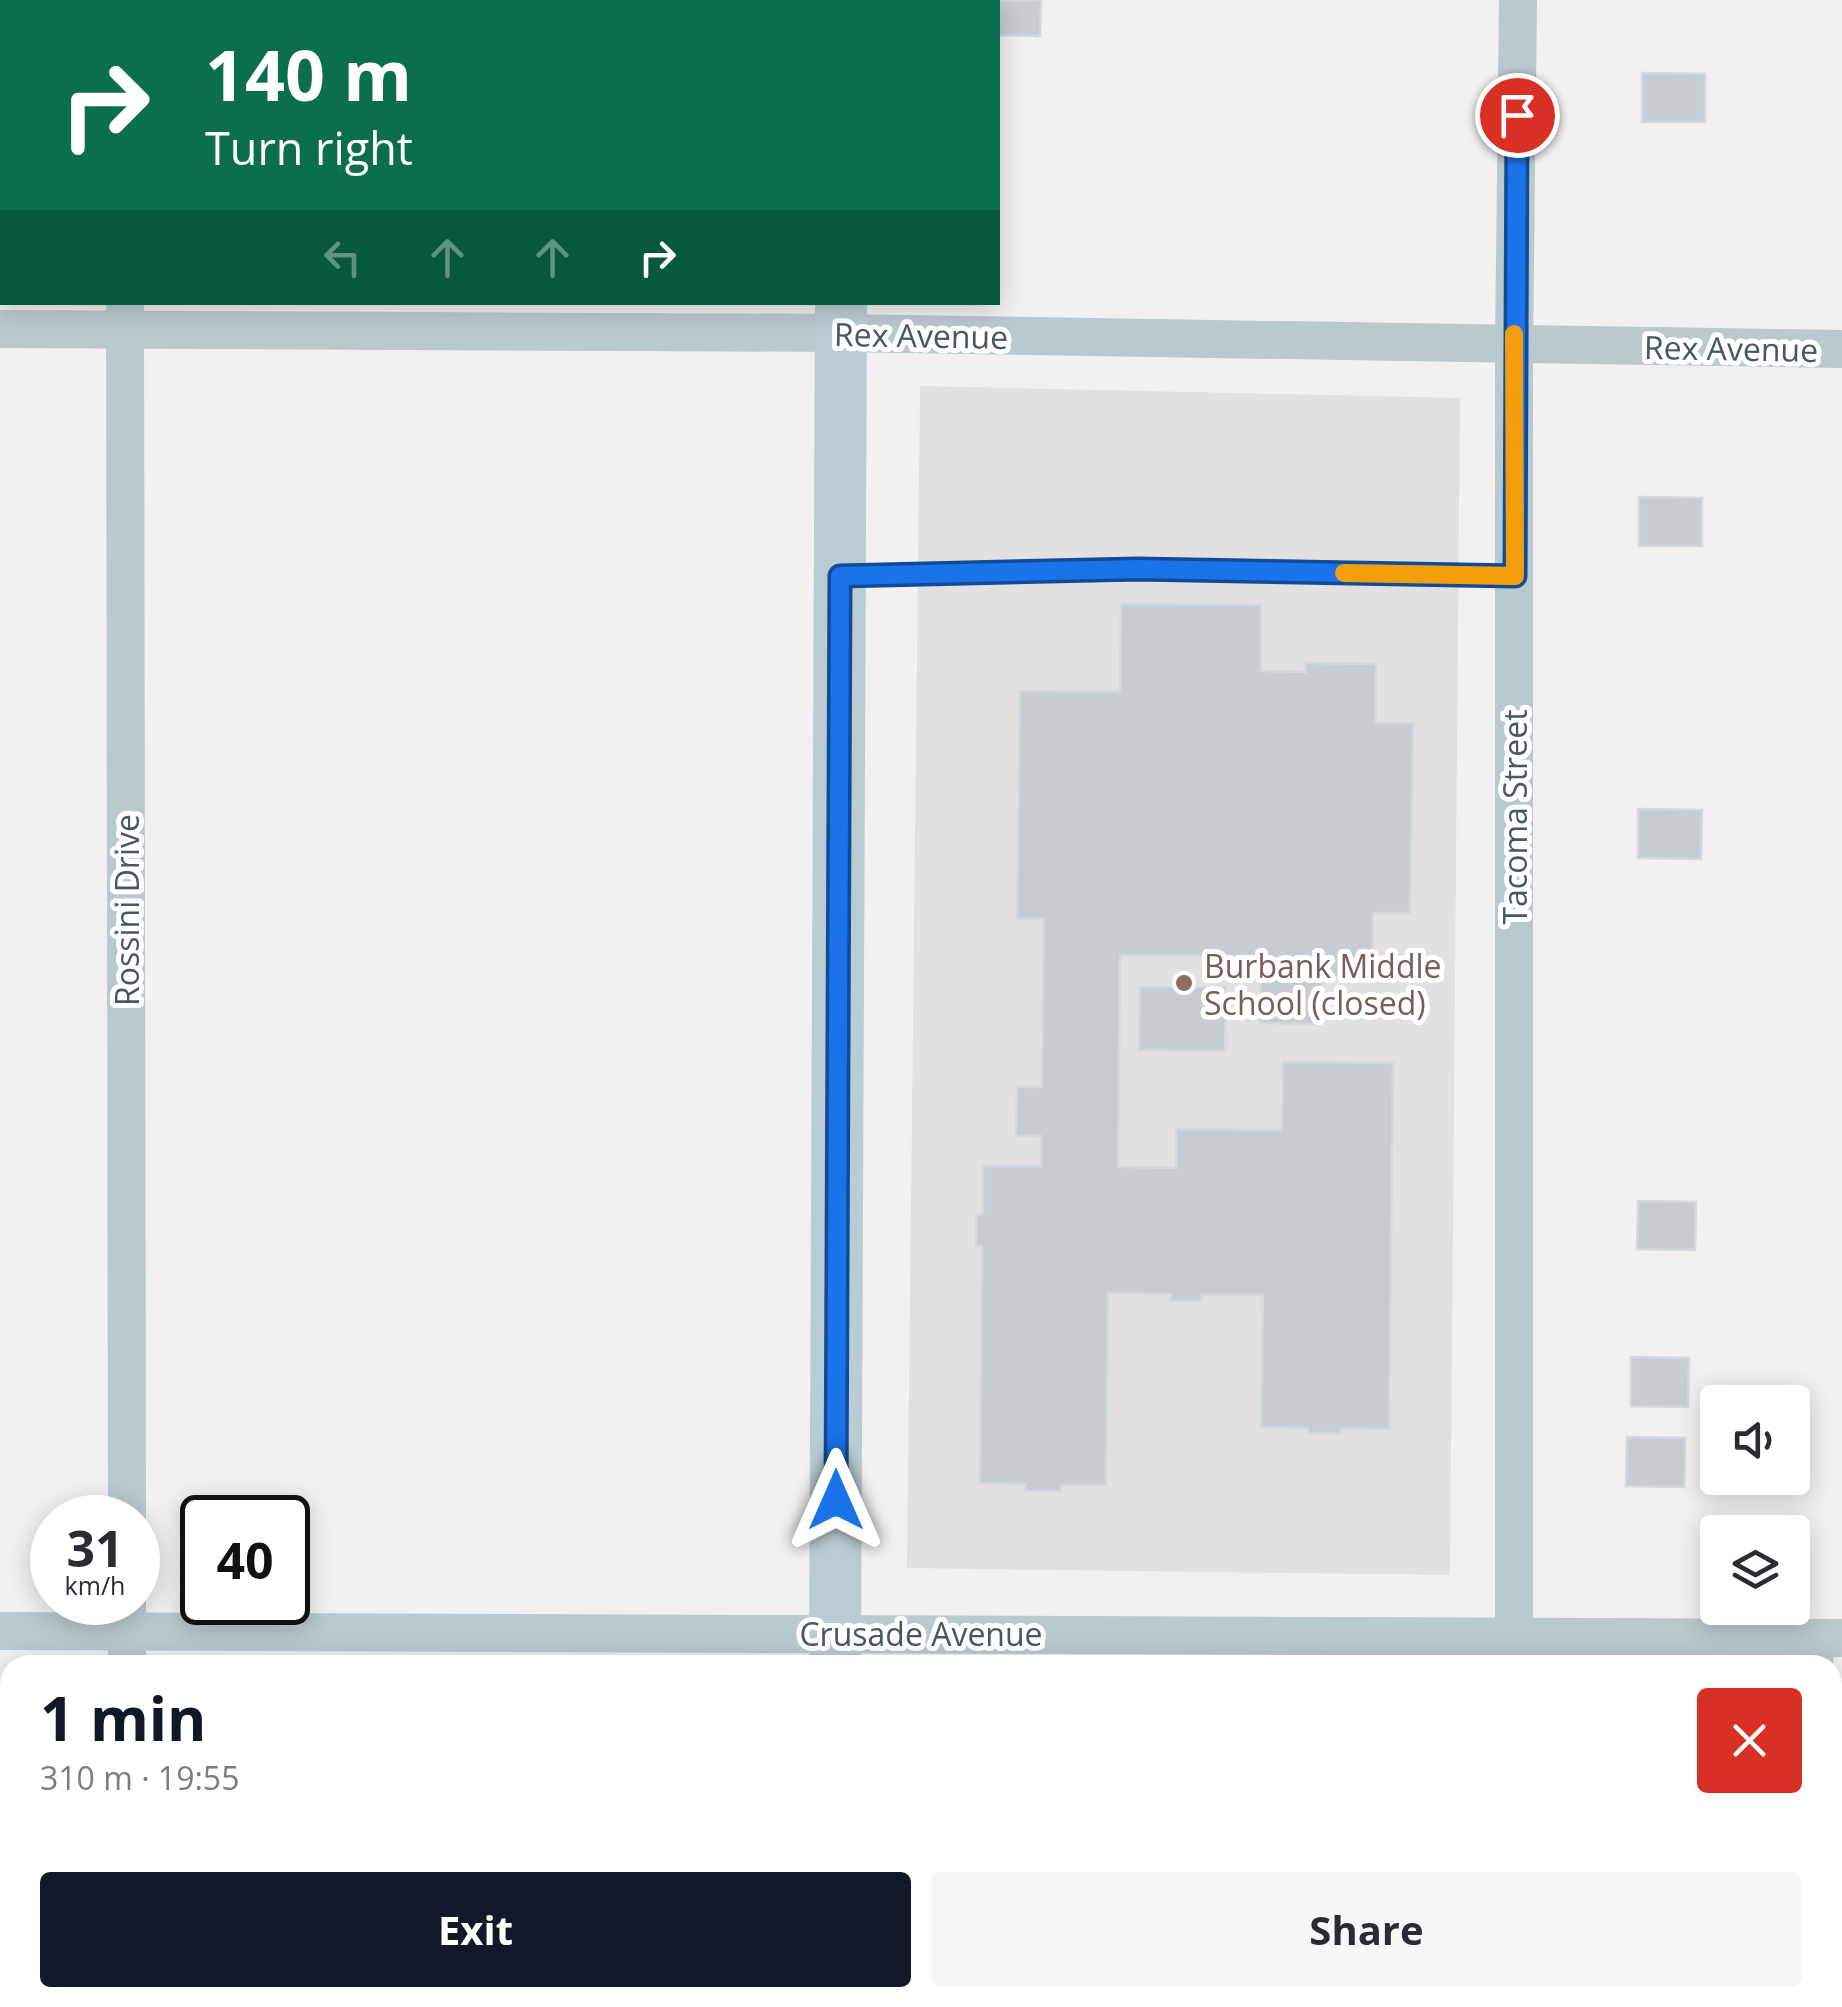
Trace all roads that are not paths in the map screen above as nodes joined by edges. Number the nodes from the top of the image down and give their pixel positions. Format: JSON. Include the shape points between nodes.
{"nodes":[{"id":1,"x":1518,"y":0,"type":"edge"},
{"id":2,"x":125,"y":316,"type":"edge"},
{"id":3,"x":841,"y":318,"type":"edge"},
{"id":4,"x":0,"y":329,"type":"edge"},
{"id":5,"x":1514,"y":345,"type":"junction"},
{"id":6,"x":1842,"y":349,"type":"edge"},
{"id":7,"x":840,"y":576,"type":"junction"},
{"id":8,"x":1515,"y":576,"type":"junction"},
{"id":9,"x":127,"y":1495,"type":"edge"},
{"id":10,"x":0,"y":1631,"type":"edge"},
{"id":11,"x":128,"y":1633,"type":"edge"},
{"id":12,"x":1514,"y":1635,"type":"junction"},
{"id":13,"x":1830,"y":1647,"type":"edge"},
{"id":14,"x":835,"y":1649,"type":"edge"}],
"edges":[{"from":1,"to":5,"type":"street","name":"Tacoma Street"},
{"from":2,"to":3,"type":"street","name":"Rex Avenue"},
{"from":2,"to":4,"type":"street","name":"Rex Avenue"},
{"from":2,"to":9,"type":"street","name":"Rossini Drive"},
{"from":3,"to":5,"type":"street","name":"Rex Avenue"},
{"from":3,"to":7,"type":"street"},
{"from":5,"to":6,"type":"street","name":"Rex Avenue"},
{"from":5,"to":8,"type":"street","name":"Tacoma Street"},
{"from":7,"to":8,"type":"lane","via":[[1138,569]]},
{"from":7,"to":14,"type":"street"},
{"from":8,"to":12,"type":"street","name":"Tacoma Street"},
{"from":10,"to":11,"type":"street","name":"Crusade Avenue"},
{"from":11,"to":14,"type":"street","name":"Crusade Avenue"},
{"from":12,"to":13,"type":"street","name":"Crusade Avenue"},
{"from":12,"to":14,"type":"street","name":"Crusade Avenue"}]}
